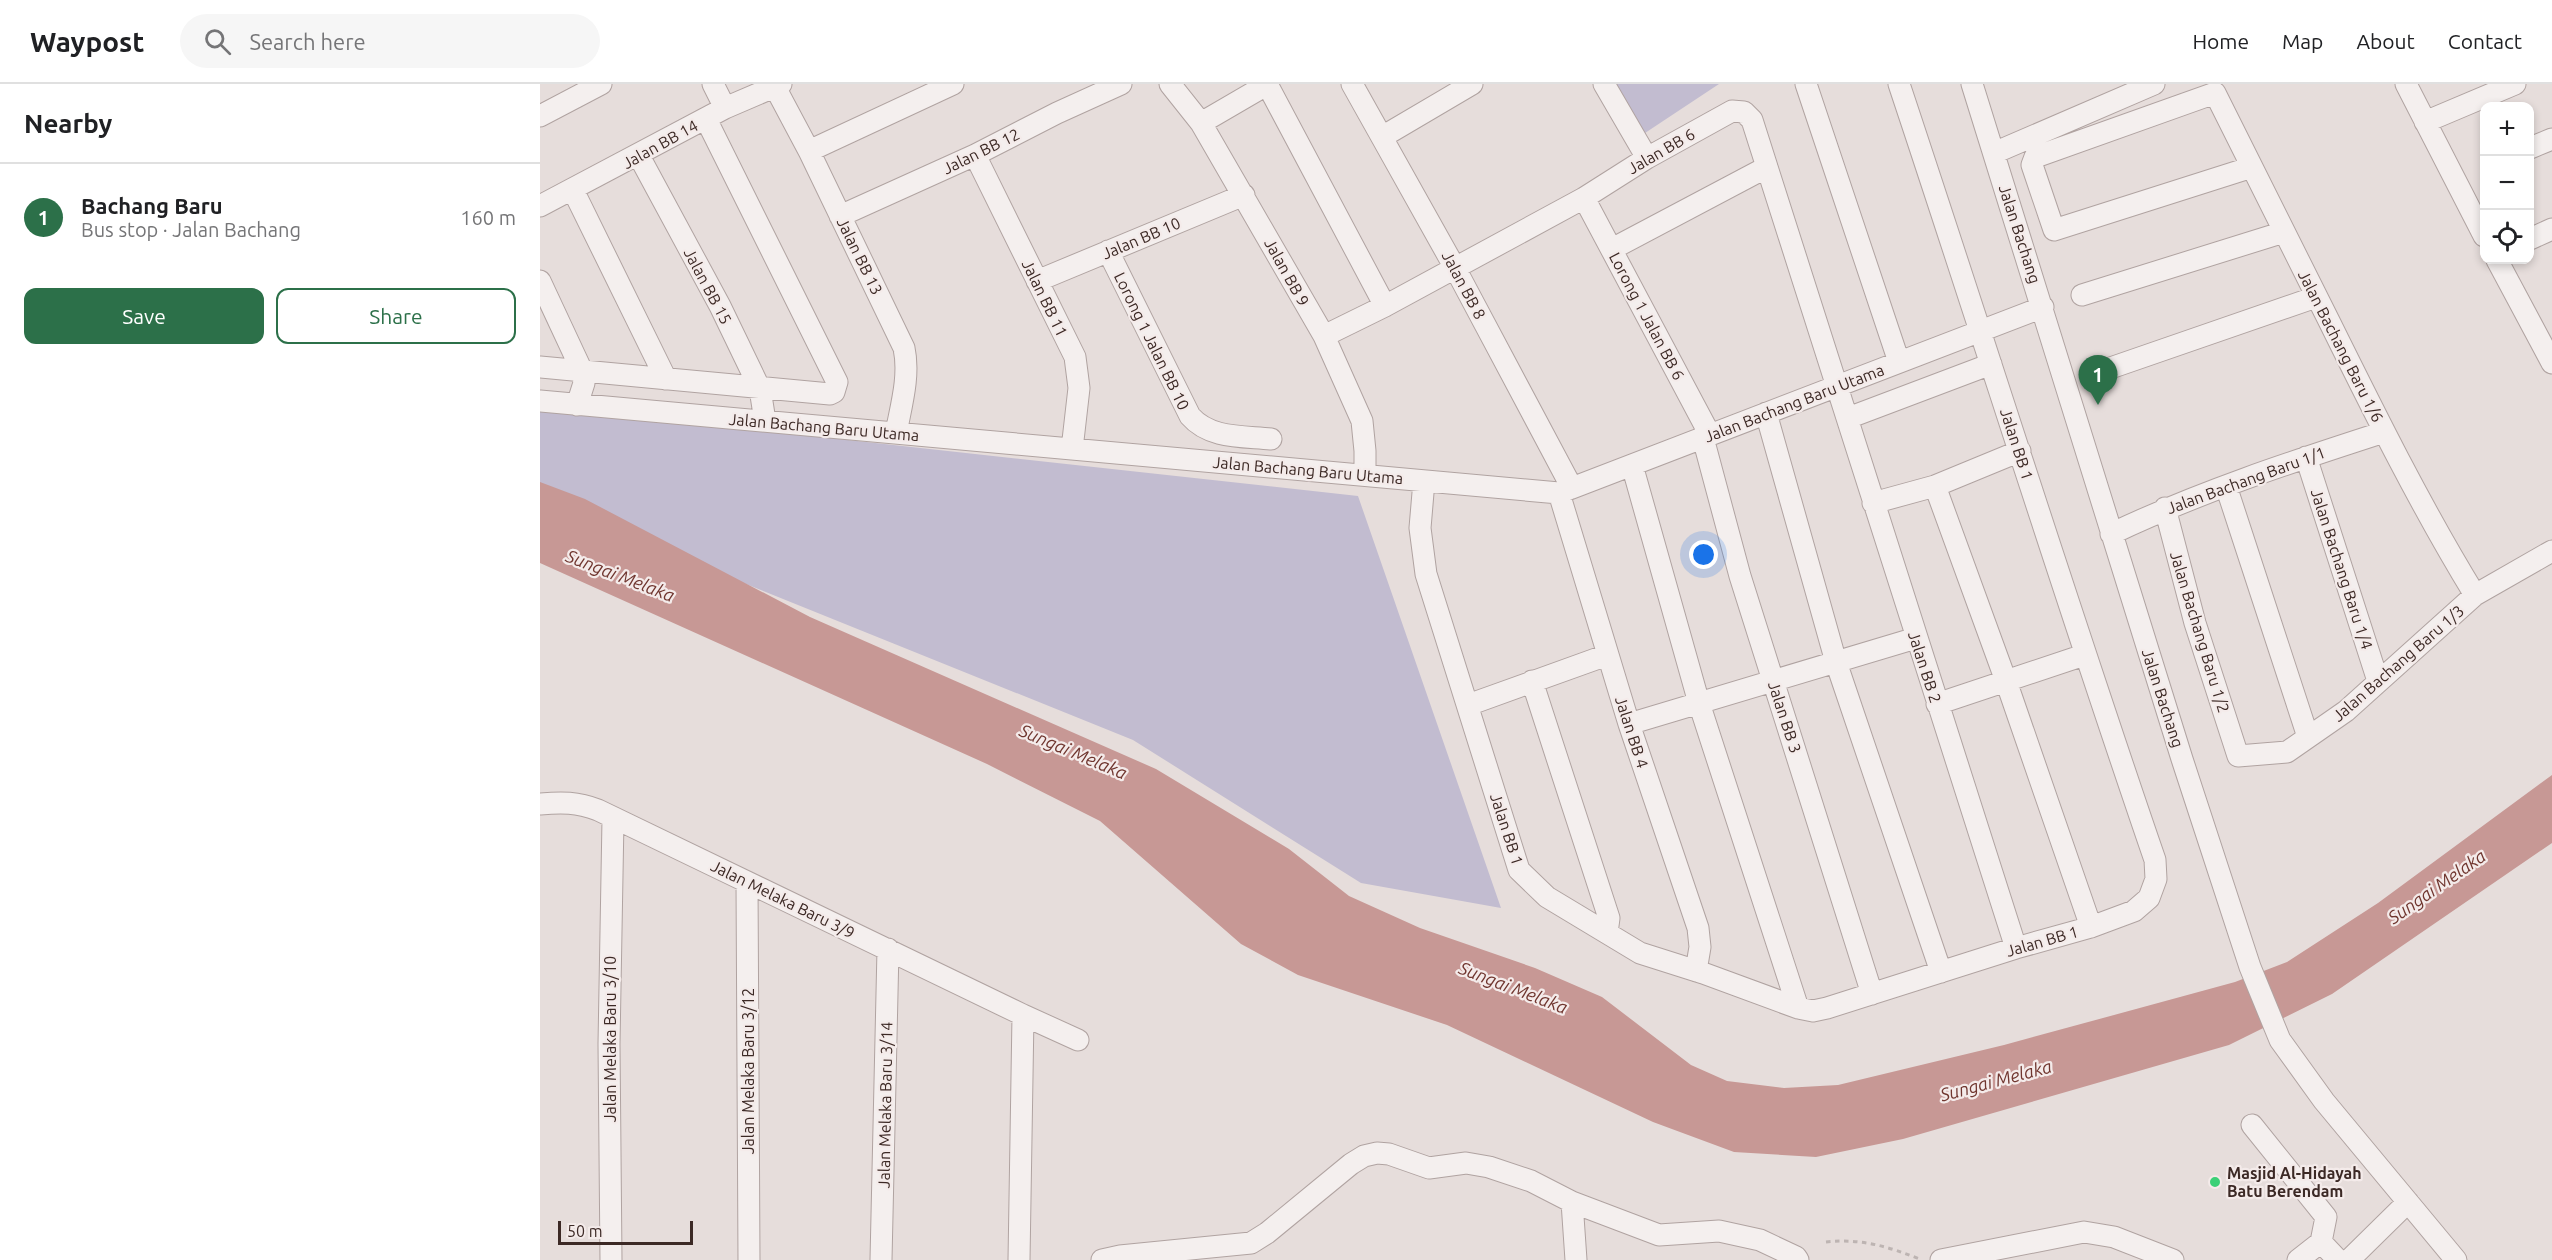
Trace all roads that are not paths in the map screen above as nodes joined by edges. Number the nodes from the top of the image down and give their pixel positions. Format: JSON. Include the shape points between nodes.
{"nodes":[{"id":1,"x":601,"y":84,"type":"edge"},
{"id":2,"x":713,"y":84,"type":"edge"},
{"id":3,"x":953,"y":84,"type":"edge"},
{"id":4,"x":1121,"y":84,"type":"edge"},
{"id":5,"x":1170,"y":84,"type":"edge"},
{"id":6,"x":1267,"y":84,"type":"edge"},
{"id":7,"x":1352,"y":84,"type":"edge"},
{"id":8,"x":1472,"y":84,"type":"edge"},
{"id":9,"x":1604,"y":84,"type":"edge"},
{"id":10,"x":1806,"y":84,"type":"edge"},
{"id":11,"x":1899,"y":84,"type":"edge"},
{"id":12,"x":1972,"y":84,"type":"edge"},
{"id":13,"x":2154,"y":84,"type":"edge"},
{"id":14,"x":2406,"y":84,"type":"edge"},
{"id":15,"x":2515,"y":84,"type":"edge"},
{"id":16,"x":778,"y":85,"type":"edge"},
{"id":17,"x":725,"y":108,"type":"junction"},
{"id":18,"x":540,"y":116,"type":"edge"},
{"id":19,"x":706,"y":118,"type":"junction"},
{"id":20,"x":2425,"y":122,"type":"junction"},
{"id":21,"x":1201,"y":123,"type":"junction"},
{"id":22,"x":1382,"y":138,"type":"junction"},
{"id":23,"x":2552,"y":139,"type":"edge"},
{"id":24,"x":2534,"y":146,"type":"edge"},
{"id":25,"x":809,"y":151,"type":"junction"},
{"id":26,"x":1994,"y":153,"type":"junction"},
{"id":27,"x":975,"y":155,"type":"junction"},
{"id":28,"x":639,"y":156,"type":"junction"},
{"id":29,"x":1647,"y":158,"type":"junction"},
{"id":30,"x":1767,"y":167,"type":"junction"},
{"id":31,"x":2252,"y":167,"type":"junction"},
{"id":32,"x":573,"y":190,"type":"junction"},
{"id":33,"x":1244,"y":195,"type":"junction"},
{"id":34,"x":1584,"y":198,"type":"junction"},
{"id":35,"x":540,"y":206,"type":"edge"},
{"id":36,"x":840,"y":216,"type":"junction"},
{"id":37,"x":2480,"y":228,"type":"edge"},
{"id":38,"x":2552,"y":229,"type":"edge"},
{"id":39,"x":2283,"y":232,"type":"junction"},
{"id":40,"x":2534,"y":237,"type":"edge"},
{"id":41,"x":1612,"y":249,"type":"junction"},
{"id":42,"x":1108,"y":251,"type":"junction"},
{"id":43,"x":2499,"y":264,"type":"edge"},
{"id":44,"x":1455,"y":268,"type":"junction"},
{"id":45,"x":540,"y":281,"type":"edge"},
{"id":46,"x":1037,"y":281,"type":"junction"},
{"id":47,"x":2082,"y":295,"type":"dead end"},
{"id":48,"x":2316,"y":297,"type":"junction"},
{"id":49,"x":1385,"y":306,"type":"junction"},
{"id":50,"x":2043,"y":307,"type":"junction"},
{"id":51,"x":1982,"y":331,"type":"junction"},
{"id":52,"x":1324,"y":336,"type":"junction"},
{"id":53,"x":1899,"y":362,"type":"junction"},
{"id":54,"x":2552,"y":363,"type":"edge"},
{"id":55,"x":1991,"y":364,"type":"junction"},
{"id":56,"x":540,"y":367,"type":"edge"},
{"id":57,"x":582,"y":371,"type":"junction"},
{"id":58,"x":2096,"y":373,"type":"dead end"},
{"id":59,"x":666,"y":379,"type":"junction"},
{"id":60,"x":1838,"y":386,"type":"junction"},
{"id":61,"x":760,"y":389,"type":"junction"},
{"id":62,"x":540,"y":401,"type":"edge"},
{"id":63,"x":577,"y":405,"type":"junction"},
{"id":64,"x":1766,"y":413,"type":"junction"},
{"id":65,"x":1848,"y":418,"type":"junction"},
{"id":66,"x":765,"y":422,"type":"junction"},
{"id":67,"x":2384,"y":432,"type":"junction"},
{"id":68,"x":896,"y":433,"type":"junction"},
{"id":69,"x":1707,"y":436,"type":"junction"},
{"id":70,"x":1271,"y":439,"type":"dead end"},
{"id":71,"x":1072,"y":449,"type":"junction"},
{"id":72,"x":2020,"y":451,"type":"junction"},
{"id":73,"x":2306,"y":457,"type":"junction"},
{"id":74,"x":1632,"y":465,"type":"junction"},
{"id":75,"x":1365,"y":476,"type":"junction"},
{"id":76,"x":1424,"y":481,"type":"junction"},
{"id":77,"x":1935,"y":486,"type":"junction"},
{"id":78,"x":2226,"y":486,"type":"junction"},
{"id":79,"x":1566,"y":490,"type":"junction"},
{"id":80,"x":1873,"y":503,"type":"junction"},
{"id":81,"x":2165,"y":508,"type":"junction"},
{"id":82,"x":2111,"y":534,"type":"junction"},
{"id":83,"x":2552,"y":551,"type":"edge"},
{"id":84,"x":2475,"y":595,"type":"junction"},
{"id":85,"x":1916,"y":638,"type":"junction"},
{"id":86,"x":1607,"y":655,"type":"junction"},
{"id":87,"x":2084,"y":655,"type":"junction"},
{"id":88,"x":1836,"y":662,"type":"junction"},
{"id":89,"x":1532,"y":681,"type":"junction"},
{"id":90,"x":1773,"y":681,"type":"junction"},
{"id":91,"x":2006,"y":681,"type":"junction"},
{"id":92,"x":2378,"y":681,"type":"junction"},
{"id":93,"x":1699,"y":703,"type":"junction"},
{"id":94,"x":1937,"y":704,"type":"junction"},
{"id":95,"x":1468,"y":705,"type":"junction"},
{"id":96,"x":1629,"y":724,"type":"junction"},
{"id":97,"x":2308,"y":737,"type":"junction"},
{"id":98,"x":2238,"y":756,"type":"joint"},
{"id":99,"x":540,"y":804,"type":"edge"},
{"id":100,"x":613,"y":819,"type":"junction"},
{"id":101,"x":747,"y":882,"type":"junction"},
{"id":102,"x":2091,"y":927,"type":"junction"},
{"id":103,"x":1607,"y":933,"type":"junction"},
{"id":104,"x":2016,"y":948,"type":"junction"},
{"id":105,"x":888,"y":950,"type":"junction"},
{"id":106,"x":1696,"y":971,"type":"junction"},
{"id":107,"x":1941,"y":972,"type":"junction"},
{"id":108,"x":1872,"y":994,"type":"junction"},
{"id":109,"x":1798,"y":1008,"type":"junction"},
{"id":110,"x":1023,"y":1015,"type":"junction"},
{"id":111,"x":1078,"y":1040,"type":"dead end"},
{"id":112,"x":2252,"y":1125,"type":"dead end"},
{"id":113,"x":1572,"y":1202,"type":"junction"},
{"id":114,"x":2408,"y":1202,"type":"junction"},
{"id":115,"x":2321,"y":1242,"type":"junction"},
{"id":116,"x":611,"y":1260,"type":"edge"},
{"id":117,"x":748,"y":1260,"type":"edge"},
{"id":118,"x":881,"y":1260,"type":"edge"},
{"id":119,"x":1019,"y":1260,"type":"edge"},
{"id":120,"x":1102,"y":1260,"type":"edge"},
{"id":121,"x":1575,"y":1260,"type":"edge"},
{"id":122,"x":1798,"y":1260,"type":"edge"},
{"id":123,"x":1941,"y":1260,"type":"edge"},
{"id":124,"x":2173,"y":1260,"type":"edge"},
{"id":125,"x":2298,"y":1260,"type":"edge"},
{"id":126,"x":2338,"y":1260,"type":"edge"},
{"id":127,"x":2349,"y":1260,"type":"edge"},
{"id":128,"x":2456,"y":1260,"type":"edge"}],
"edges":[{"from":1,"to":18,"type":"street"},
{"from":2,"to":17,"type":"street"},
{"from":3,"to":25,"type":"street"},
{"from":4,"to":27,"type":"street","name":"Jalan BB 12"},
{"from":5,"to":21,"type":"street","name":"Jalan BB 9"},
{"from":6,"to":21,"type":"street"},
{"from":6,"to":49,"type":"street"},
{"from":7,"to":22,"type":"street","name":"Jalan BB 8"},
{"from":8,"to":22,"type":"street"},
{"from":9,"to":29,"type":"street"},
{"from":10,"to":53,"type":"street"},
{"from":11,"to":51,"type":"street","name":"Jalan BB 1"},
{"from":12,"to":26,"type":"street","name":"Jalan Bachang"},
{"from":13,"to":26,"type":"street"},
{"from":14,"to":20,"type":"street"},
{"from":15,"to":20,"type":"street"},
{"from":16,"to":17,"type":"street","name":"Jalan BB 14"},
{"from":16,"to":25,"type":"street","name":"Jalan BB 13"},
{"from":17,"to":19,"type":"street","name":"Jalan BB 14"},
{"from":19,"to":28,"type":"street","name":"Jalan BB 14"},
{"from":19,"to":61,"type":"street","via":[[837,382],[830,394]]},
{"from":20,"to":37,"type":"street"},
{"from":21,"to":33,"type":"street","name":"Jalan BB 9"},
{"from":22,"to":44,"type":"street","name":"Jalan BB 8"},
{"from":23,"to":24,"type":"street"},
{"from":25,"to":36,"type":"street","name":"Jalan BB 13"},
{"from":26,"to":50,"type":"street","name":"Jalan Bachang"},
{"from":27,"to":36,"type":"street","name":"Jalan BB 12"},
{"from":27,"to":46,"type":"street","name":"Jalan BB 11"},
{"from":28,"to":32,"type":"street","name":"Jalan BB 14"},
{"from":28,"to":61,"type":"street","name":"Jalan BB 15"},
{"from":29,"to":30,"type":"street","name":"Jalan BB 6","via":[[1732,111],[1744,112],[1752,120]]},
{"from":29,"to":34,"type":"street","name":"Jalan BB 6"},
{"from":30,"to":41,"type":"street"},
{"from":30,"to":60,"type":"street","name":"Jalan BB 6"},
{"from":31,"to":31,"type":"street","name":"Jalan Bachang Baru 1/6","via":[[2054,230],[2032,165],[2035,157],[2215,93]]},
{"from":31,"to":39,"type":"street","name":"Jalan Bachang Baru 1/6"},
{"from":32,"to":35,"type":"street","name":"Jalan BB 14"},
{"from":32,"to":59,"type":"street"},
{"from":33,"to":42,"type":"street","name":"Jalan BB 10"},
{"from":33,"to":52,"type":"street","name":"Jalan BB 9"},
{"from":34,"to":41,"type":"street","name":"Lorong 1 Jalan BB 6"},
{"from":34,"to":44,"type":"street","name":"Jalan BB 6"},
{"from":36,"to":68,"type":"street","name":"Jalan BB 13","via":[[904,348],[906,376]]},
{"from":38,"to":40,"type":"street"},
{"from":39,"to":47,"type":"street"},
{"from":39,"to":48,"type":"street","name":"Jalan Bachang Baru 1/6"},
{"from":41,"to":69,"type":"street","name":"Lorong 1 Jalan BB 6"},
{"from":42,"to":46,"type":"street","name":"Jalan BB 10"},
{"from":42,"to":70,"type":"street","name":"Lorong 1 Jalan BB 10","via":[[1198,426],[1214,433]]},
{"from":43,"to":54,"type":"street"},
{"from":44,"to":49,"type":"street","name":"Jalan BB 6"},
{"from":44,"to":79,"type":"street","name":"Jalan BB 8"},
{"from":45,"to":57,"type":"street"},
{"from":46,"to":71,"type":"street","name":"Jalan BB 11","via":[[1078,373]]},
{"from":48,"to":58,"type":"street"},
{"from":48,"to":67,"type":"street","name":"Jalan Bachang Baru 1/6"},
{"from":49,"to":52,"type":"street","name":"Jalan BB 6"},
{"from":50,"to":51,"type":"street","name":"Jalan Bachang Baru Utama"},
{"from":50,"to":82,"type":"street","name":"Jalan Bachang"},
{"from":51,"to":53,"type":"street","name":"Jalan Bachang Baru Utama"},
{"from":51,"to":55,"type":"street","name":"Jalan BB 1"},
{"from":52,"to":75,"type":"street","name":"Jalan BB 9","via":[[1362,421]]},
{"from":53,"to":60,"type":"street","name":"Jalan Bachang Baru Utama"},
{"from":55,"to":65,"type":"street"},
{"from":55,"to":72,"type":"street","name":"Jalan BB 1"},
{"from":56,"to":57,"type":"street"},
{"from":57,"to":59,"type":"street"},
{"from":57,"to":63,"type":"street","via":[[584,383]]},
{"from":59,"to":61,"type":"street"},
{"from":60,"to":64,"type":"street","name":"Jalan Bachang Baru Utama"},
{"from":60,"to":65,"type":"street","name":"Jalan BB 2"},
{"from":61,"to":66,"type":"street","name":"Jalan BB 15"},
{"from":62,"to":63,"type":"street","name":"Jalan Bachang Baru Utama"},
{"from":63,"to":66,"type":"street","name":"Jalan Bachang Baru Utama"},
{"from":64,"to":69,"type":"street","name":"Jalan Bachang Baru Utama"},
{"from":64,"to":88,"type":"street"},
{"from":65,"to":80,"type":"street","name":"Jalan BB 2"},
{"from":66,"to":68,"type":"street","name":"Jalan Bachang Baru Utama"},
{"from":67,"to":73,"type":"street","name":"Jalan Bachang Baru 1/1"},
{"from":67,"to":84,"type":"street","name":"Jalan Bachang Baru 1/6"},
{"from":68,"to":71,"type":"street","name":"Jalan Bachang Baru Utama"},
{"from":69,"to":74,"type":"street","name":"Jalan Bachang Baru Utama"},
{"from":69,"to":90,"type":"street","name":"Jalan BB 3","via":[[1740,576]]},
{"from":71,"to":75,"type":"street","name":"Jalan Bachang Baru Utama"},
{"from":72,"to":77,"type":"street"},
{"from":72,"to":87,"type":"street","name":"Jalan BB 1"},
{"from":73,"to":78,"type":"street","name":"Jalan Bachang Baru 1/1"},
{"from":73,"to":92,"type":"street","name":"Jalan Bachang Baru 1/4"},
{"from":74,"to":79,"type":"street","name":"Jalan Bachang Baru Utama"},
{"from":74,"to":93,"type":"street"},
{"from":75,"to":76,"type":"street","name":"Jalan Bachang Baru Utama"},
{"from":76,"to":79,"type":"street","name":"Jalan Bachang Baru Utama"},
{"from":76,"to":95,"type":"street","name":"Jalan BB 1","via":[[1420,528],[1426,574]]},
{"from":77,"to":80,"type":"street"},
{"from":77,"to":91,"type":"street"},
{"from":78,"to":81,"type":"street","name":"Jalan Bachang Baru 1/1"},
{"from":78,"to":97,"type":"street"},
{"from":79,"to":86,"type":"street","name":"Jalan BB 4"},
{"from":80,"to":85,"type":"street","name":"Jalan BB 2"},
{"from":81,"to":82,"type":"street","name":"Jalan Bachang Baru 1/1"},
{"from":81,"to":98,"type":"street","name":"Jalan Bachang Baru 1/2","via":[[2195,622]]},
{"from":82,"to":114,"type":"street","name":"Jalan Bachang","via":[[2250,967],[2280,1040],[2324,1101]]},
{"from":83,"to":84,"type":"street","name":"Jalan Bachang Baru 1/3"},
{"from":84,"to":92,"type":"street","name":"Jalan Bachang Baru 1/3"},
{"from":85,"to":88,"type":"street"},
{"from":85,"to":94,"type":"street","name":"Jalan BB 2"},
{"from":86,"to":89,"type":"street"},
{"from":86,"to":96,"type":"street","name":"Jalan BB 4"},
{"from":87,"to":91,"type":"street"},
{"from":87,"to":102,"type":"street","name":"Jalan BB 1","via":[[2155,860],[2156,879],[2149,898],[2134,911]]},
{"from":88,"to":90,"type":"street"},
{"from":88,"to":107,"type":"street"},
{"from":89,"to":95,"type":"street"},
{"from":89,"to":103,"type":"street","via":[[1609,918]]},
{"from":90,"to":93,"type":"street"},
{"from":90,"to":108,"type":"street","name":"Jalan BB 3"},
{"from":91,"to":94,"type":"street"},
{"from":91,"to":102,"type":"street"},
{"from":92,"to":97,"type":"street","name":"Jalan Bachang Baru 1/3","via":[[2346,711]]},
{"from":93,"to":96,"type":"street"},
{"from":93,"to":109,"type":"street"},
{"from":94,"to":104,"type":"street","name":"Jalan BB 2"},
{"from":95,"to":103,"type":"street","name":"Jalan BB 1","via":[[1519,870],[1547,897]]},
{"from":96,"to":106,"type":"street","name":"Jalan BB 4","via":[[1698,928]]},
{"from":97,"to":98,"type":"street","name":"Jalan Bachang Baru 1/3","via":[[2287,752]]},
{"from":99,"to":100,"type":"street","name":"Jalan Melaka Baru 3/9","via":[[581,803]]},
{"from":100,"to":101,"type":"street","name":"Jalan Melaka Baru 3/9"},
{"from":100,"to":116,"type":"street","name":"Jalan Melaka Baru 3/10"},
{"from":101,"to":105,"type":"street","name":"Jalan Melaka Baru 3/9"},
{"from":101,"to":117,"type":"street","name":"Jalan Melaka Baru 3/12"},
{"from":102,"to":104,"type":"street","name":"Jalan BB 1"},
{"from":103,"to":106,"type":"street","name":"Jalan BB 1","via":[[1640,953]]},
{"from":104,"to":107,"type":"street","name":"Jalan BB 1"},
{"from":105,"to":110,"type":"street","name":"Jalan Melaka Baru 3/9"},
{"from":105,"to":118,"type":"street","name":"Jalan Melaka Baru 3/14"},
{"from":106,"to":109,"type":"street","name":"Jalan BB 1"},
{"from":107,"to":108,"type":"street","name":"Jalan BB 1"},
{"from":108,"to":109,"type":"street","name":"Jalan BB 1","via":[[1813,1011]]},
{"from":110,"to":111,"type":"street","name":"Jalan Melaka Baru 3/9"},
{"from":110,"to":119,"type":"street"},
{"from":112,"to":115,"type":"street","via":[[2326,1217]]},
{"from":113,"to":120,"type":"street","via":[[1531,1181],[1489,1167],[1466,1162],[1429,1168],[1377,1153],[1351,1164],[1251,1243]]},
{"from":113,"to":121,"type":"street"},
{"from":113,"to":122,"type":"street","via":[[1659,1235],[1719,1231],[1760,1240]]},
{"from":114,"to":127,"type":"street"},
{"from":114,"to":128,"type":"street","name":"Jalan Bachang"},
{"from":115,"to":125,"type":"street"},
{"from":115,"to":126,"type":"street"},
{"from":123,"to":124,"type":"street","via":[[2084,1232],[2114,1237]]}]}
